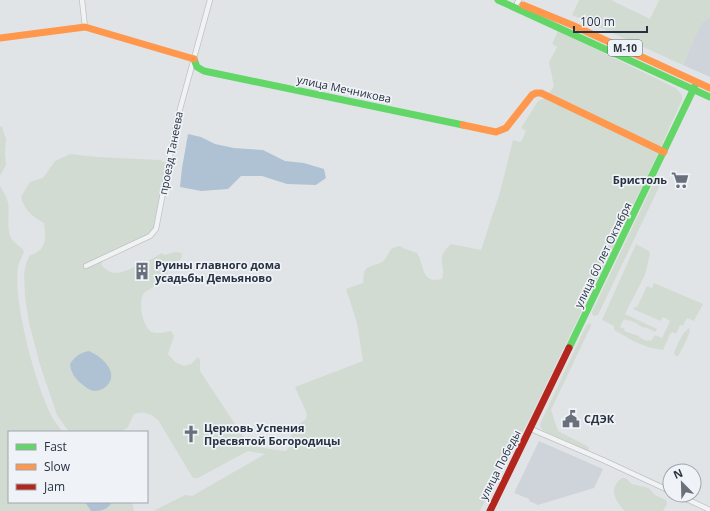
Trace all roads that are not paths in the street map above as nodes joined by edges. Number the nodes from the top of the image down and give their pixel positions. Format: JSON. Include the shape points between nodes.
{"nodes":[{"id":1,"x":82,"y":0,"type":"edge"},
{"id":2,"x":210,"y":0,"type":"edge"},
{"id":3,"x":498,"y":0,"type":"edge"},
{"id":4,"x":516,"y":1,"type":"edge"},
{"id":5,"x":85,"y":28,"type":"junction"},
{"id":6,"x":0,"y":38,"type":"edge"},
{"id":7,"x":194,"y":59,"type":"junction"},
{"id":8,"x":697,"y":82,"type":"junction"},
{"id":9,"x":710,"y":88,"type":"edge"},
{"id":10,"x":693,"y":90,"type":"junction"},
{"id":11,"x":710,"y":98,"type":"edge"},
{"id":12,"x":664,"y":152,"type":"junction"},
{"id":13,"x":86,"y":266,"type":"dead end"},
{"id":14,"x":531,"y":429,"type":"junction"},
{"id":15,"x":662,"y":487,"type":"edge"},
{"id":16,"x":695,"y":503,"type":"edge"},
{"id":17,"x":710,"y":510,"type":"edge"},
{"id":18,"x":490,"y":511,"type":"edge"}],
"edges":[{"from":1,"to":5,"type":"street"},
{"from":2,"to":7,"type":"street","name":"проезд Танеева"},
{"from":3,"to":10,"type":"main road","number":"М-10"},
{"from":4,"to":8,"type":"main road","number":"М-10"},
{"from":5,"to":6,"type":"main road","name":"улица Мечникова"},
{"from":5,"to":7,"type":"main road","name":"улица Мечникова"},
{"from":7,"to":12,"type":"main road","name":"улица Мечникова","via":[[197,67],[204,71],[496,132],[506,128],[532,95],[540,93]]},
{"from":7,"to":13,"type":"street","name":"проезд Танеева","via":[[177,120],[156,229],[150,236]]},
{"from":8,"to":9,"type":"main road","number":"М-10"},
{"from":8,"to":10,"type":"main road","name":"улица 60 лет Октября"},
{"from":10,"to":11,"type":"main road","number":"М-10"},
{"from":10,"to":12,"type":"main road","name":"улица 60 лет Октября"},
{"from":12,"to":14,"type":"main road","name":"улица 60 лет Октября"},
{"from":14,"to":15,"type":"street"},
{"from":14,"to":18,"type":"main road","name":"улица Победы"},
{"from":16,"to":17,"type":"street"}]}
